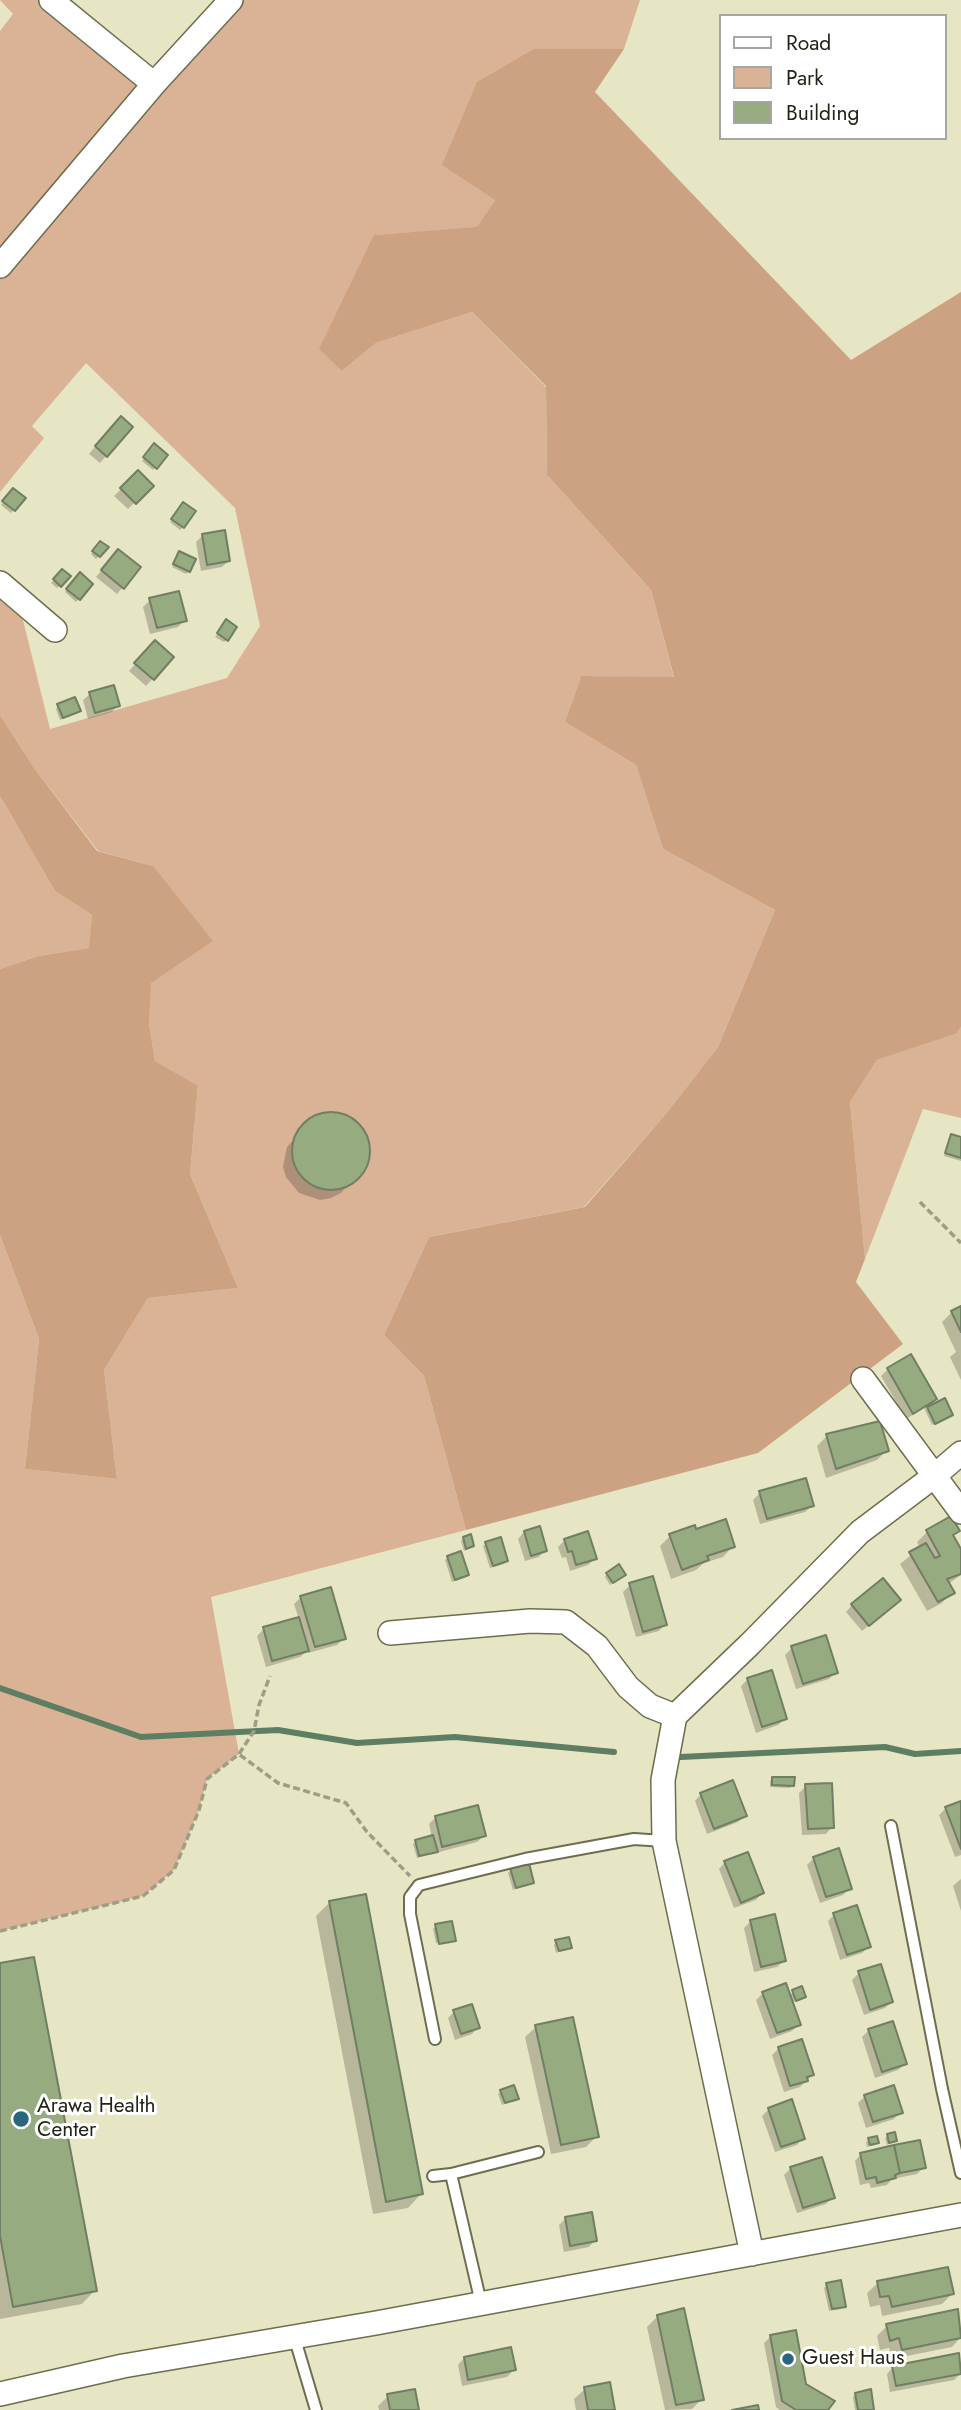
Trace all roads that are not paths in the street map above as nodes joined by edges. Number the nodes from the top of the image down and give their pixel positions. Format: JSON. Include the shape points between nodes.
{"nodes":[{"id":1,"x":51,"y":0,"type":"edge"},
{"id":2,"x":231,"y":0,"type":"edge"},
{"id":3,"x":154,"y":84,"type":"junction"},
{"id":4,"x":0,"y":266,"type":"edge"},
{"id":5,"x":0,"y":583,"type":"edge"},
{"id":6,"x":55,"y":630,"type":"dead end"},
{"id":7,"x":863,"y":1379,"type":"dead end"},
{"id":8,"x":961,"y":1453,"type":"edge"},
{"id":9,"x":933,"y":1477,"type":"junction"},
{"id":10,"x":961,"y":1512,"type":"edge"},
{"id":11,"x":390,"y":1633,"type":"dead end"},
{"id":12,"x":675,"y":1716,"type":"junction"},
{"id":13,"x":891,"y":1826,"type":"dead end"},
{"id":14,"x":664,"y":1841,"type":"junction"},
{"id":15,"x":435,"y":2039,"type":"dead end"},
{"id":16,"x":538,"y":2152,"type":"dead end"},
{"id":17,"x":961,"y":2173,"type":"edge"},
{"id":18,"x":451,"y":2174,"type":"junction"},
{"id":19,"x":433,"y":2176,"type":"dead end"},
{"id":20,"x":961,"y":2214,"type":"edge"},
{"id":21,"x":752,"y":2254,"type":"junction"},
{"id":22,"x":481,"y":2303,"type":"junction"},
{"id":23,"x":294,"y":2336,"type":"junction"},
{"id":24,"x":0,"y":2394,"type":"edge"},
{"id":25,"x":316,"y":2410,"type":"edge"}],
"edges":[{"from":1,"to":3,"type":"street"},
{"from":2,"to":3,"type":"street"},
{"from":3,"to":4,"type":"street"},
{"from":5,"to":6,"type":"street"},
{"from":7,"to":9,"type":"street"},
{"from":8,"to":9,"type":"street"},
{"from":9,"to":10,"type":"street"},
{"from":9,"to":12,"type":"street","via":[[860,1532]]},
{"from":11,"to":12,"type":"street","via":[[566,1622],[597,1646],[628,1687],[650,1706]]},
{"from":12,"to":14,"type":"street","via":[[663,1780]]},
{"from":13,"to":17,"type":"lane"},
{"from":14,"to":15,"type":"lane","via":[[634,1839],[419,1885],[410,1897],[410,1914]]},
{"from":14,"to":21,"type":"street"},
{"from":16,"to":18,"type":"lane"},
{"from":18,"to":19,"type":"lane"},
{"from":18,"to":22,"type":"lane"},
{"from":20,"to":21,"type":"street"},
{"from":21,"to":22,"type":"street"},
{"from":22,"to":23,"type":"street"},
{"from":23,"to":24,"type":"street","via":[[123,2366]]},
{"from":23,"to":25,"type":"lane"}]}
